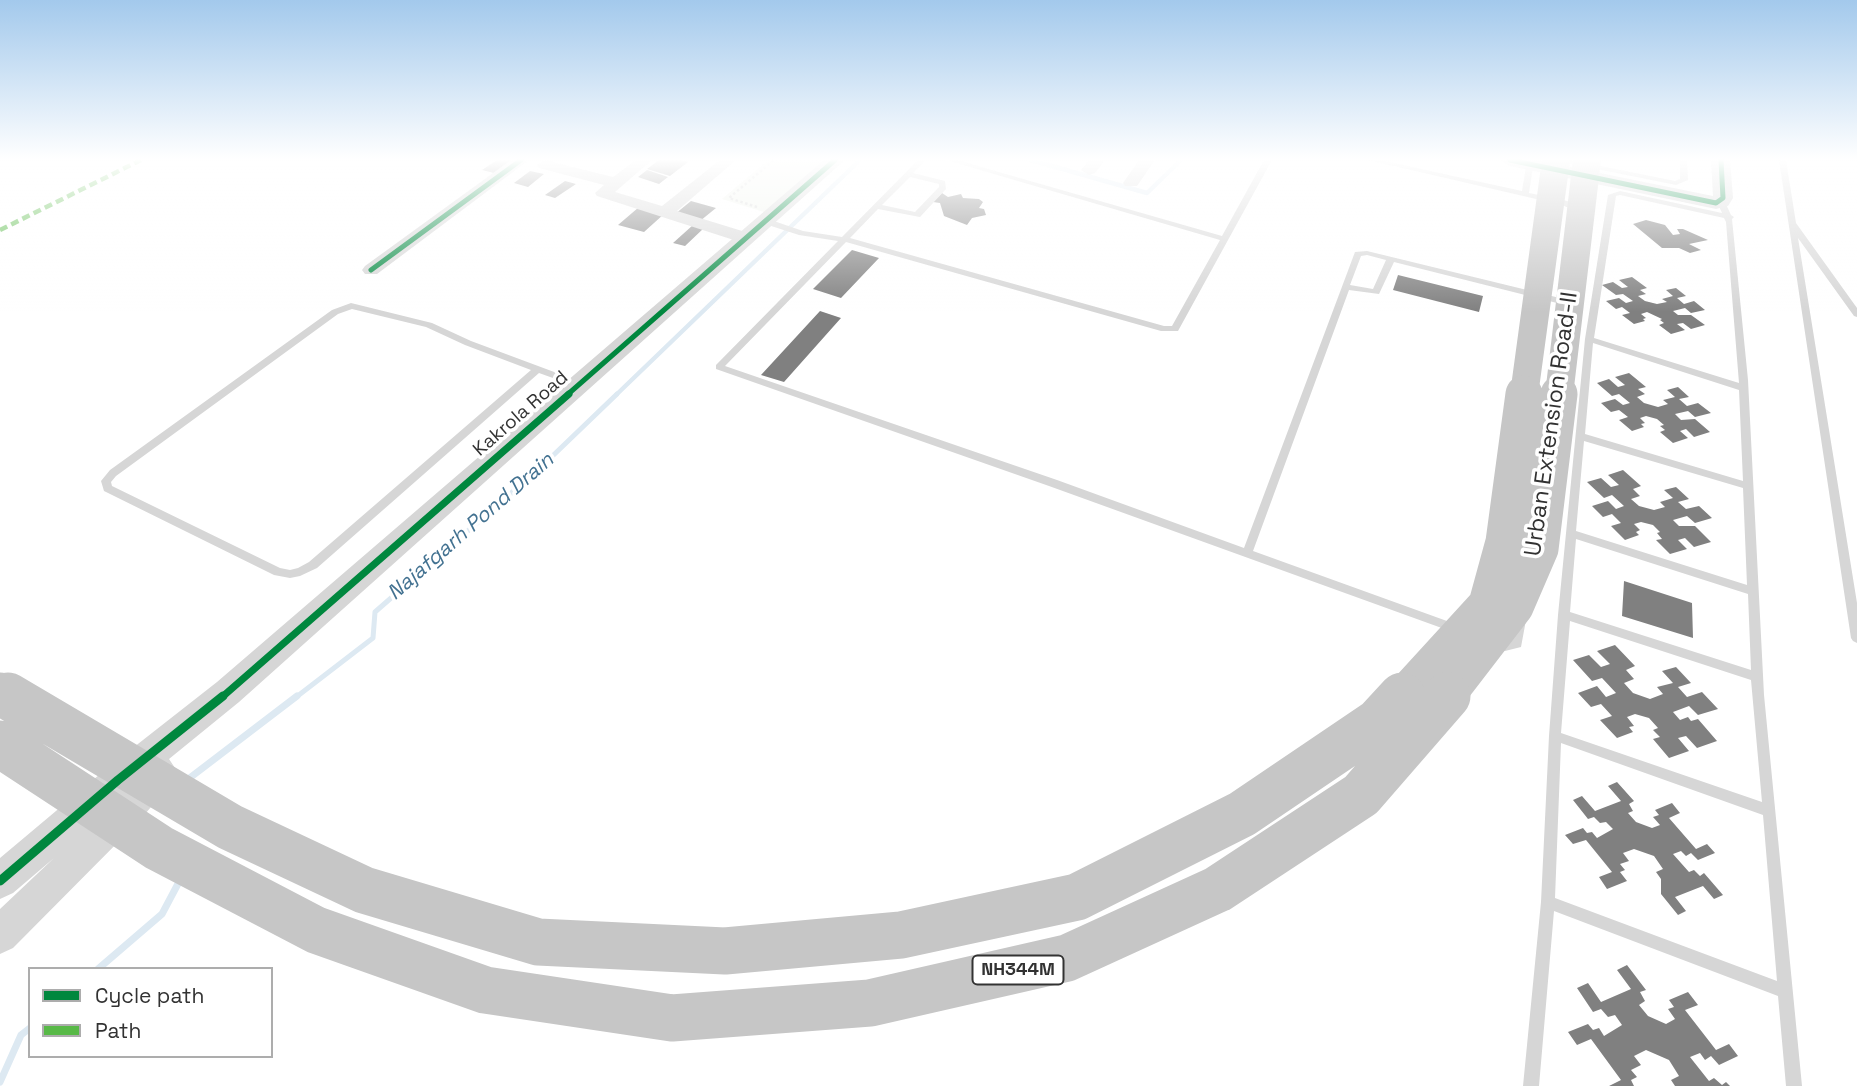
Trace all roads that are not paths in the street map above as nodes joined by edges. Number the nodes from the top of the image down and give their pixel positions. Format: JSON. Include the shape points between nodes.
{"nodes":[{"id":1,"x":452,"y":211,"type":"edge"},
{"id":2,"x":661,"y":211,"type":"edge"},
{"id":3,"x":783,"y":211,"type":"edge"},
{"id":4,"x":871,"y":211,"type":"edge"},
{"id":5,"x":897,"y":211,"type":"edge"},
{"id":6,"x":921,"y":211,"type":"edge"},
{"id":7,"x":1126,"y":211,"type":"edge"},
{"id":8,"x":1240,"y":211,"type":"edge"},
{"id":9,"x":1534,"y":211,"type":"edge"},
{"id":10,"x":1577,"y":211,"type":"edge"},
{"id":11,"x":1581,"y":211,"type":"edge"},
{"id":12,"x":1611,"y":211,"type":"edge"},
{"id":13,"x":1726,"y":211,"type":"edge"},
{"id":14,"x":1789,"y":211,"type":"edge"},
{"id":15,"x":665,"y":212,"type":"joint"},
{"id":16,"x":773,"y":220,"type":"junction"},
{"id":17,"x":1791,"y":223,"type":"junction"},
{"id":18,"x":746,"y":238,"type":"junction"},
{"id":19,"x":1225,"y":239,"type":"junction"},
{"id":20,"x":843,"y":240,"type":"junction"},
{"id":21,"x":1391,"y":259,"type":"junction"},
{"id":22,"x":371,"y":270,"type":"dead end"},
{"id":23,"x":1345,"y":287,"type":"junction"},
{"id":24,"x":1561,"y":301,"type":"junction"},
{"id":25,"x":1857,"y":314,"type":"edge"},
{"id":26,"x":1589,"y":339,"type":"junction"},
{"id":27,"x":1554,"y":341,"type":"dead end"},
{"id":28,"x":537,"y":369,"type":"junction"},
{"id":29,"x":579,"y":384,"type":"junction"},
{"id":30,"x":1743,"y":388,"type":"junction"},
{"id":31,"x":1580,"y":436,"type":"junction"},
{"id":32,"x":1748,"y":486,"type":"junction"},
{"id":33,"x":1571,"y":533,"type":"junction"},
{"id":34,"x":1527,"y":551,"type":"dead end"},
{"id":35,"x":1247,"y":553,"type":"junction"},
{"id":36,"x":1753,"y":592,"type":"junction"},
{"id":37,"x":1564,"y":615,"type":"junction"},
{"id":38,"x":1857,"y":638,"type":"edge"},
{"id":39,"x":1758,"y":677,"type":"junction"},
{"id":40,"x":0,"y":691,"type":"edge"},
{"id":41,"x":228,"y":692,"type":"junction"},
{"id":42,"x":1555,"y":736,"type":"junction"},
{"id":43,"x":0,"y":744,"type":"edge"},
{"id":44,"x":1769,"y":811,"type":"junction"},
{"id":45,"x":0,"y":881,"type":"edge"},
{"id":46,"x":1548,"y":902,"type":"junction"},
{"id":47,"x":0,"y":935,"type":"edge"},
{"id":48,"x":1785,"y":991,"type":"junction"},
{"id":49,"x":1531,"y":1086,"type":"edge"},
{"id":50,"x":1794,"y":1086,"type":"edge"}],
"edges":[{"from":1,"to":22,"type":"street"},
{"from":2,"to":15,"type":"street"},
{"from":3,"to":16,"type":"street","name":"Kakrola Road"},
{"from":4,"to":20,"type":"lane"},
{"from":5,"to":6,"type":"lane","via":[[917,215]]},
{"from":7,"to":19,"type":"lane"},
{"from":8,"to":19,"type":"lane"},
{"from":9,"to":40,"type":"highway","name":"Urban Extension Road-II","bridge":true,"via":[[1504,542],[1487,604],[1378,722],[1242,814],[1077,897],[901,935],[725,951],[538,942],[364,890],[327,873],[230,827]]},
{"from":10,"to":24,"type":"lane"},
{"from":11,"to":43,"type":"highway","name":"Urban Extension Road-II","number":"NH344M","bridge":true,"via":[[1540,550],[1516,607],[1361,795],[1218,889],[1067,958],[870,1003],[672,1018],[485,990],[316,930],[159,848]]},
{"from":12,"to":26,"type":"lane"},
{"from":13,"to":30,"type":"lane"},
{"from":14,"to":17,"type":"lane"},
{"from":15,"to":18,"type":"street"},
{"from":16,"to":18,"type":"street","name":"Kakrola Road"},
{"from":16,"to":20,"type":"lane","via":[[802,233]]},
{"from":17,"to":25,"type":"lane"},
{"from":17,"to":38,"type":"lane"},
{"from":18,"to":29,"type":"street","name":"Kakrola Road"},
{"from":19,"to":20,"type":"lane","via":[[1179,324],[1169,330]]},
{"from":20,"to":35,"type":"lane","via":[[719,367]]},
{"from":21,"to":23,"type":"lane","via":[[1376,292]]},
{"from":21,"to":23,"type":"lane","via":[[1358,254]]},
{"from":21,"to":24,"type":"lane"},
{"from":23,"to":35,"type":"lane"},
{"from":24,"to":27,"type":"lane"},
{"from":26,"to":30,"type":"lane"},
{"from":26,"to":31,"type":"lane"},
{"from":28,"to":28,"type":"lane","via":[[429,325],[359,307],[343,308],[106,481],[108,488],[278,572],[300,572]]},
{"from":28,"to":29,"type":"lane"},
{"from":29,"to":41,"type":"street","name":"Kakrola Road"},
{"from":30,"to":32,"type":"lane"},
{"from":31,"to":32,"type":"lane"},
{"from":31,"to":33,"type":"lane"},
{"from":32,"to":36,"type":"lane"},
{"from":33,"to":36,"type":"lane"},
{"from":33,"to":37,"type":"lane"},
{"from":34,"to":35,"type":"lane","via":[[1517,644],[1511,647]]},
{"from":36,"to":39,"type":"lane"},
{"from":37,"to":39,"type":"lane"},
{"from":37,"to":42,"type":"lane"},
{"from":39,"to":44,"type":"lane"},
{"from":41,"to":45,"type":"street"},
{"from":41,"to":47,"type":"street","via":[[128,809]]},
{"from":42,"to":44,"type":"lane"},
{"from":42,"to":46,"type":"lane"},
{"from":44,"to":48,"type":"lane"},
{"from":46,"to":48,"type":"lane"},
{"from":46,"to":49,"type":"lane"},
{"from":48,"to":50,"type":"lane"}]}
